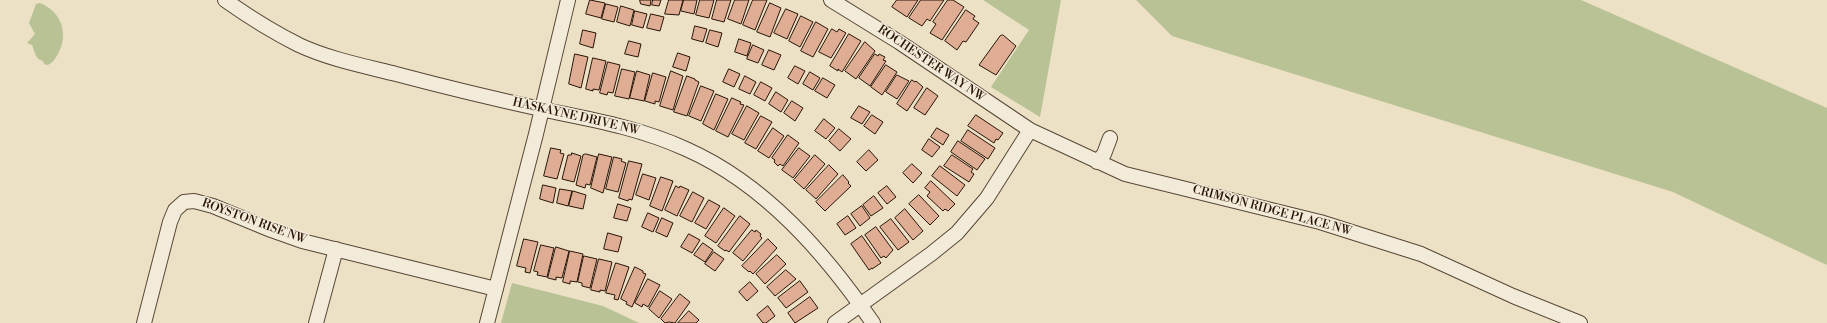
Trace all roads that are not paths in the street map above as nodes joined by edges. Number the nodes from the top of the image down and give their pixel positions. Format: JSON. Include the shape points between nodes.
{"nodes":[{"id":1,"x":225,"y":0,"type":"edge"},
{"id":2,"x":568,"y":0,"type":"edge"},
{"id":3,"x":831,"y":0,"type":"edge"},
{"id":4,"x":542,"y":109,"type":"junction"},
{"id":5,"x":1030,"y":130,"type":"junction"},
{"id":6,"x":1110,"y":138,"type":"dead end"},
{"id":7,"x":1097,"y":162,"type":"junction"},
{"id":8,"x":336,"y":249,"type":"junction"},
{"id":9,"x":496,"y":289,"type":"junction"},
{"id":10,"x":860,"y":305,"type":"junction"},
{"id":11,"x":144,"y":323,"type":"edge"},
{"id":12,"x":316,"y":323,"type":"edge"},
{"id":13,"x":487,"y":323,"type":"edge"},
{"id":14,"x":835,"y":323,"type":"edge"},
{"id":15,"x":872,"y":323,"type":"edge"},
{"id":16,"x":1580,"y":323,"type":"edge"}],
"edges":[{"from":1,"to":4,"type":"street","name":"HASKAYNE DRIVE NW","via":[[255,21],[300,45],[343,60]]},
{"from":2,"to":4,"type":"street"},
{"from":3,"to":5,"type":"street","name":"ROCHESTER WAY NW","via":[[893,37]]},
{"from":4,"to":9,"type":"street"},
{"from":4,"to":10,"type":"street","name":"HASKAYNE DRIVE NW","via":[[632,128],[687,149],[741,180],[808,239]]},
{"from":5,"to":7,"type":"street","name":"CRIMSON RIDGE PLACE NW"},
{"from":5,"to":10,"type":"street","via":[[987,198],[957,233]]},
{"from":6,"to":7,"type":"street","via":[[1104,154]]},
{"from":7,"to":16,"type":"street","name":"CRIMSON RIDGE PLACE NW","via":[[1125,174],[1320,222],[1421,254]]},
{"from":8,"to":9,"type":"street","name":"ROYSTON RISE NW"},
{"from":8,"to":11,"type":"street","name":"ROYSTON RISE NW","via":[[271,230],[213,206],[194,201],[184,202],[175,210],[170,222]]},
{"from":8,"to":12,"type":"street"},
{"from":9,"to":13,"type":"street"},
{"from":10,"to":14,"type":"street"},
{"from":10,"to":15,"type":"street","name":"HASKAYNE DRIVE NW"}]}
